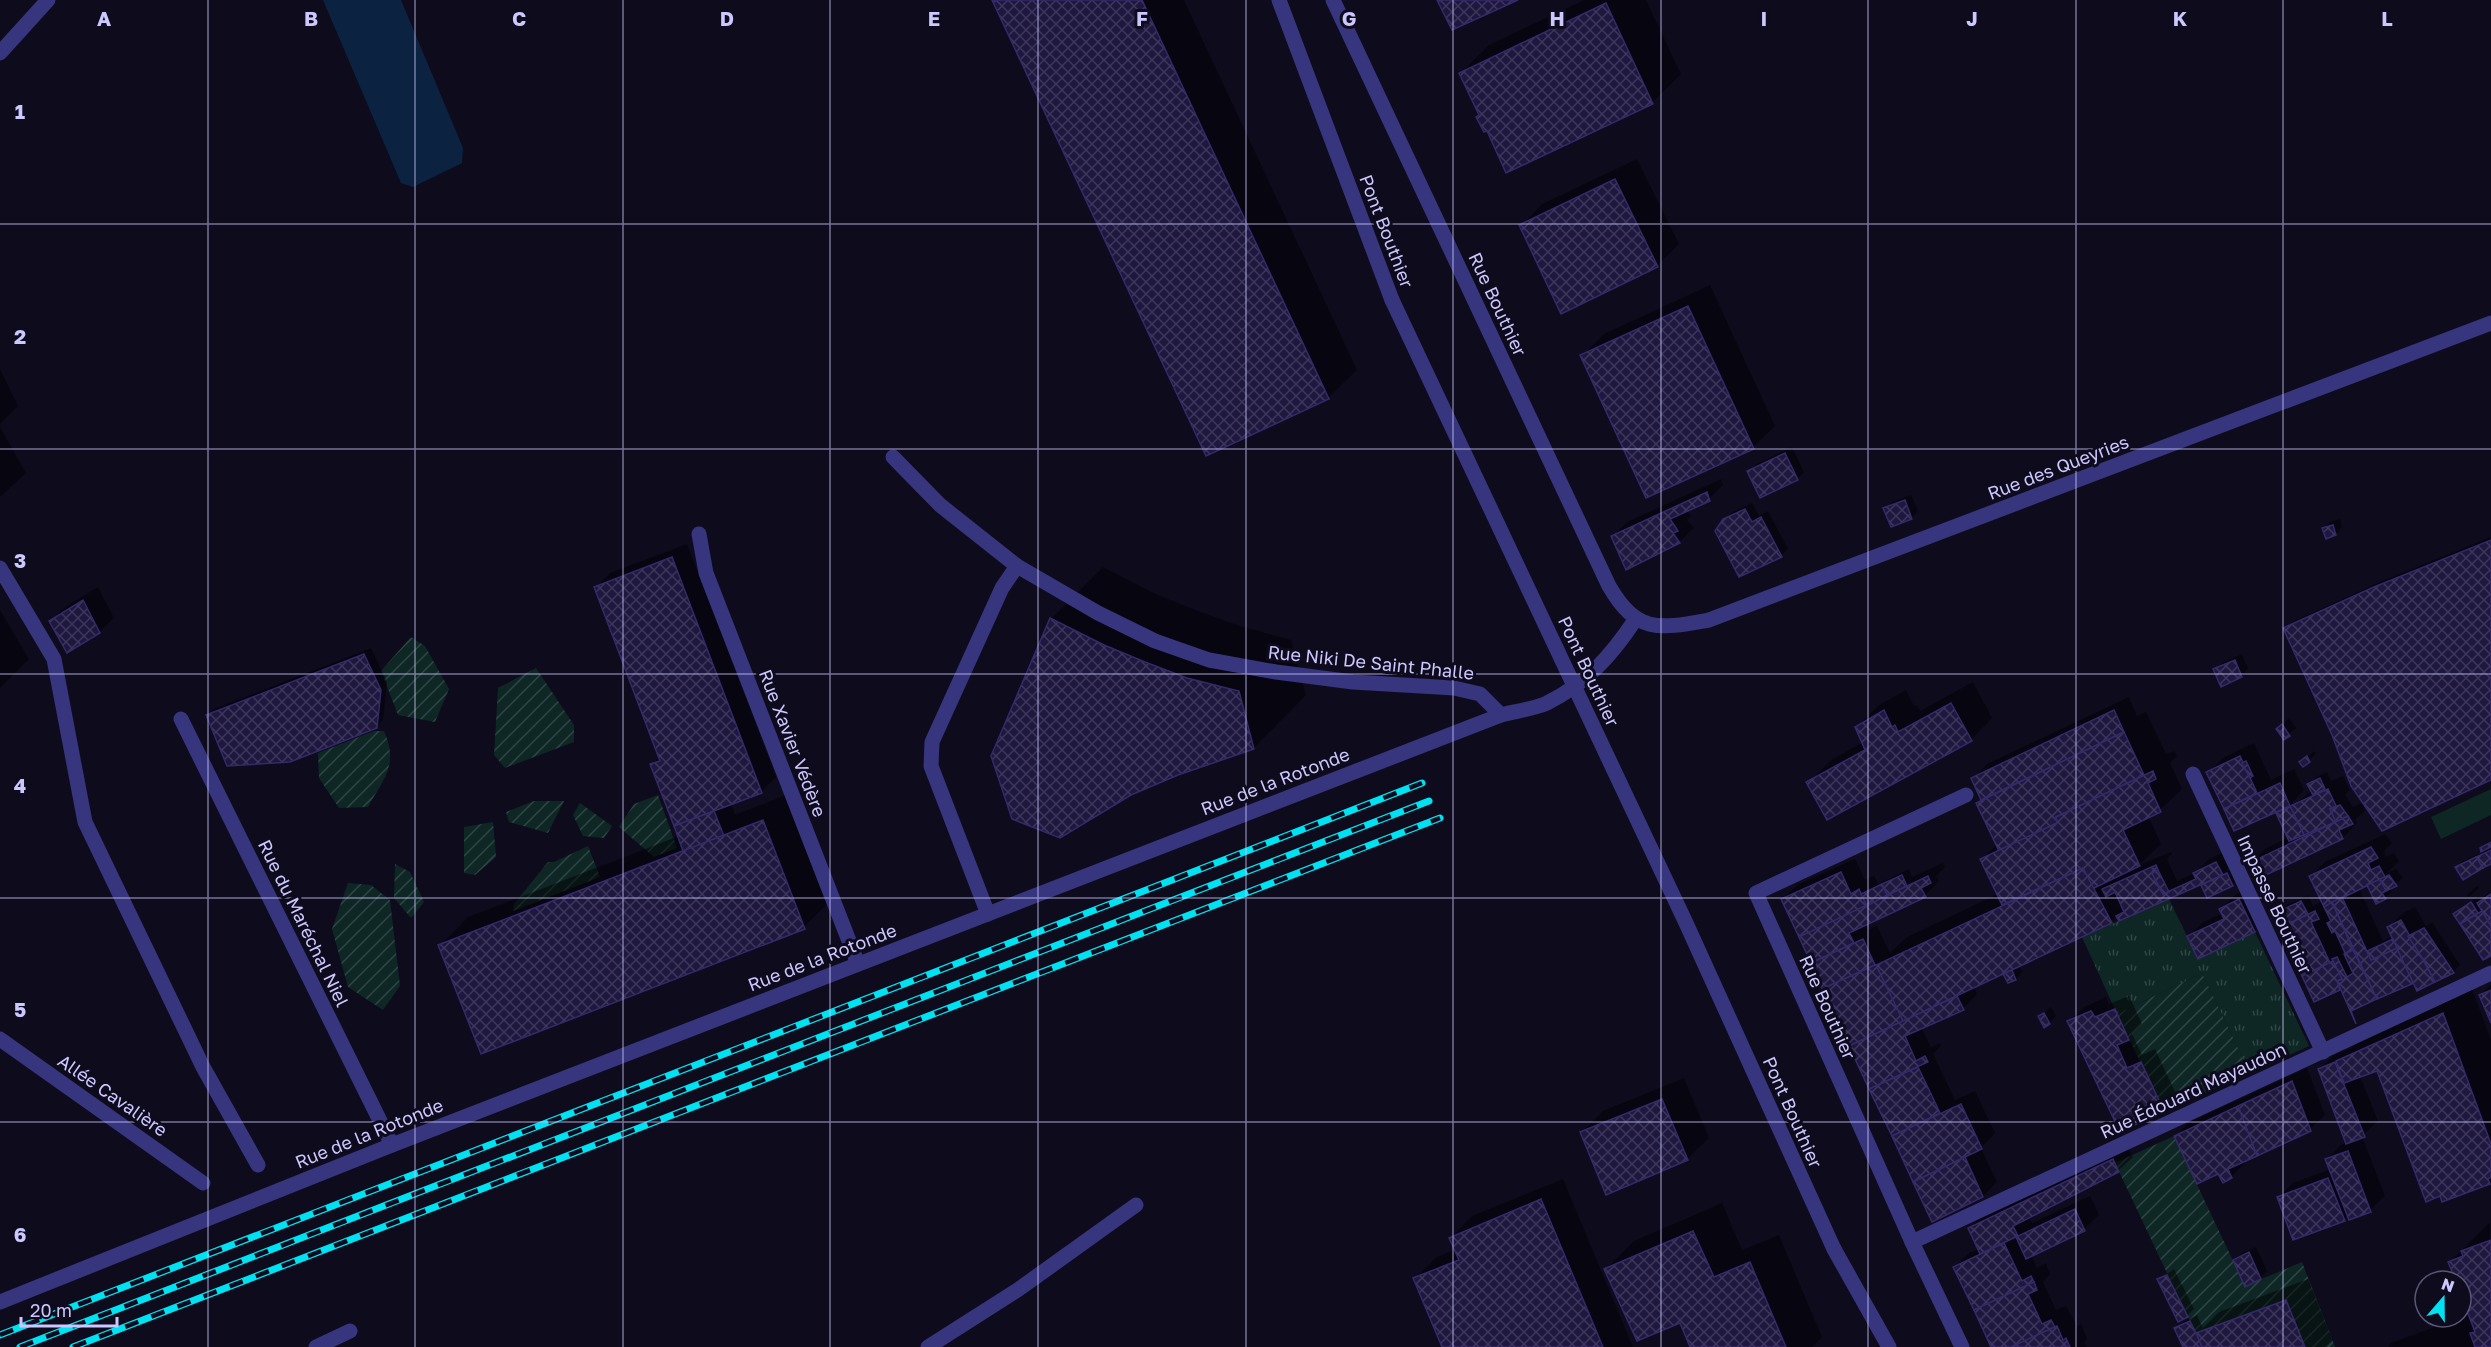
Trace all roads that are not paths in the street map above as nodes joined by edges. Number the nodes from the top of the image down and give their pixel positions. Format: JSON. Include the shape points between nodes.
{"nodes":[{"id":1,"x":48,"y":0,"type":"edge"},
{"id":2,"x":1279,"y":0,"type":"edge"},
{"id":3,"x":1334,"y":0,"type":"edge"},
{"id":4,"x":0,"y":54,"type":"edge"},
{"id":5,"x":2491,"y":323,"type":"edge"},
{"id":6,"x":893,"y":457,"type":"dead end"},
{"id":7,"x":699,"y":534,"type":"dead end"},
{"id":8,"x":1017,"y":566,"type":"junction"},
{"id":9,"x":0,"y":568,"type":"edge"},
{"id":10,"x":1635,"y":620,"type":"junction"},
{"id":11,"x":1501,"y":715,"type":"junction"},
{"id":12,"x":181,"y":719,"type":"dead end"},
{"id":13,"x":2193,"y":774,"type":"dead end"},
{"id":14,"x":1966,"y":795,"type":"dead end"},
{"id":15,"x":988,"y":914,"type":"junction"},
{"id":16,"x":858,"y":964,"type":"junction"},
{"id":17,"x":2491,"y":973,"type":"edge"},
{"id":18,"x":0,"y":1039,"type":"edge"},
{"id":19,"x":2322,"y":1052,"type":"junction"},
{"id":20,"x":392,"y":1145,"type":"junction"},
{"id":21,"x":258,"y":1165,"type":"dead end"},
{"id":22,"x":203,"y":1183,"type":"dead end"},
{"id":23,"x":1136,"y":1205,"type":"dead end"},
{"id":24,"x":1912,"y":1242,"type":"junction"},
{"id":25,"x":0,"y":1302,"type":"edge"},
{"id":26,"x":350,"y":1331,"type":"dead end"},
{"id":27,"x":316,"y":1347,"type":"edge"},
{"id":28,"x":928,"y":1347,"type":"edge"},
{"id":29,"x":1889,"y":1347,"type":"edge"},
{"id":30,"x":1962,"y":1347,"type":"edge"}],
"edges":[{"from":1,"to":4,"type":"street"},
{"from":2,"to":29,"type":"street","name":"Pont Bouthier","bridge":true,"via":[[1392,300],[1671,890],[1834,1249]]},
{"from":3,"to":10,"type":"street","name":"Rue Bouthier","via":[[1609,586]]},
{"from":5,"to":10,"type":"street","name":"Rue des Queyries","via":[[1709,620],[1656,626]]},
{"from":6,"to":8,"type":"street","name":"Rue Niki De Saint Phalle","via":[[940,505]]},
{"from":7,"to":16,"type":"street","name":"Rue Xavier Védère","via":[[706,573]]},
{"from":8,"to":11,"type":"street","name":"Rue Niki De Saint Phalle","via":[[1098,613],[1209,660],[1353,682],[1454,688],[1480,694]]},
{"from":8,"to":15,"type":"street","via":[[1002,588],[932,742],[932,765]]},
{"from":9,"to":21,"type":"street","via":[[54,659],[86,822],[203,1067]]},
{"from":10,"to":11,"type":"street","name":"Rue de la Rotonde","via":[[1592,675],[1546,704]]},
{"from":11,"to":15,"type":"street","name":"Rue de la Rotonde"},
{"from":12,"to":20,"type":"street","name":"Rue du Maréchal Niel"},
{"from":13,"to":19,"type":"street","name":"Impasse Bouthier"},
{"from":14,"to":24,"type":"street","name":"Rue Bouthier","via":[[1755,893]]},
{"from":15,"to":16,"type":"street","name":"Rue de la Rotonde"},
{"from":16,"to":20,"type":"street","name":"Rue de la Rotonde"},
{"from":17,"to":19,"type":"street","name":"Rue Édouard Mayaudon"},
{"from":18,"to":22,"type":"street","name":"Allée Cavalière"},
{"from":19,"to":24,"type":"street","name":"Rue Édouard Mayaudon"},
{"from":20,"to":25,"type":"street","name":"Rue de la Rotonde"},
{"from":23,"to":28,"type":"street","via":[[1019,1289]]},
{"from":24,"to":30,"type":"street","name":"Rue Bouthier"},
{"from":26,"to":27,"type":"street"}]}
